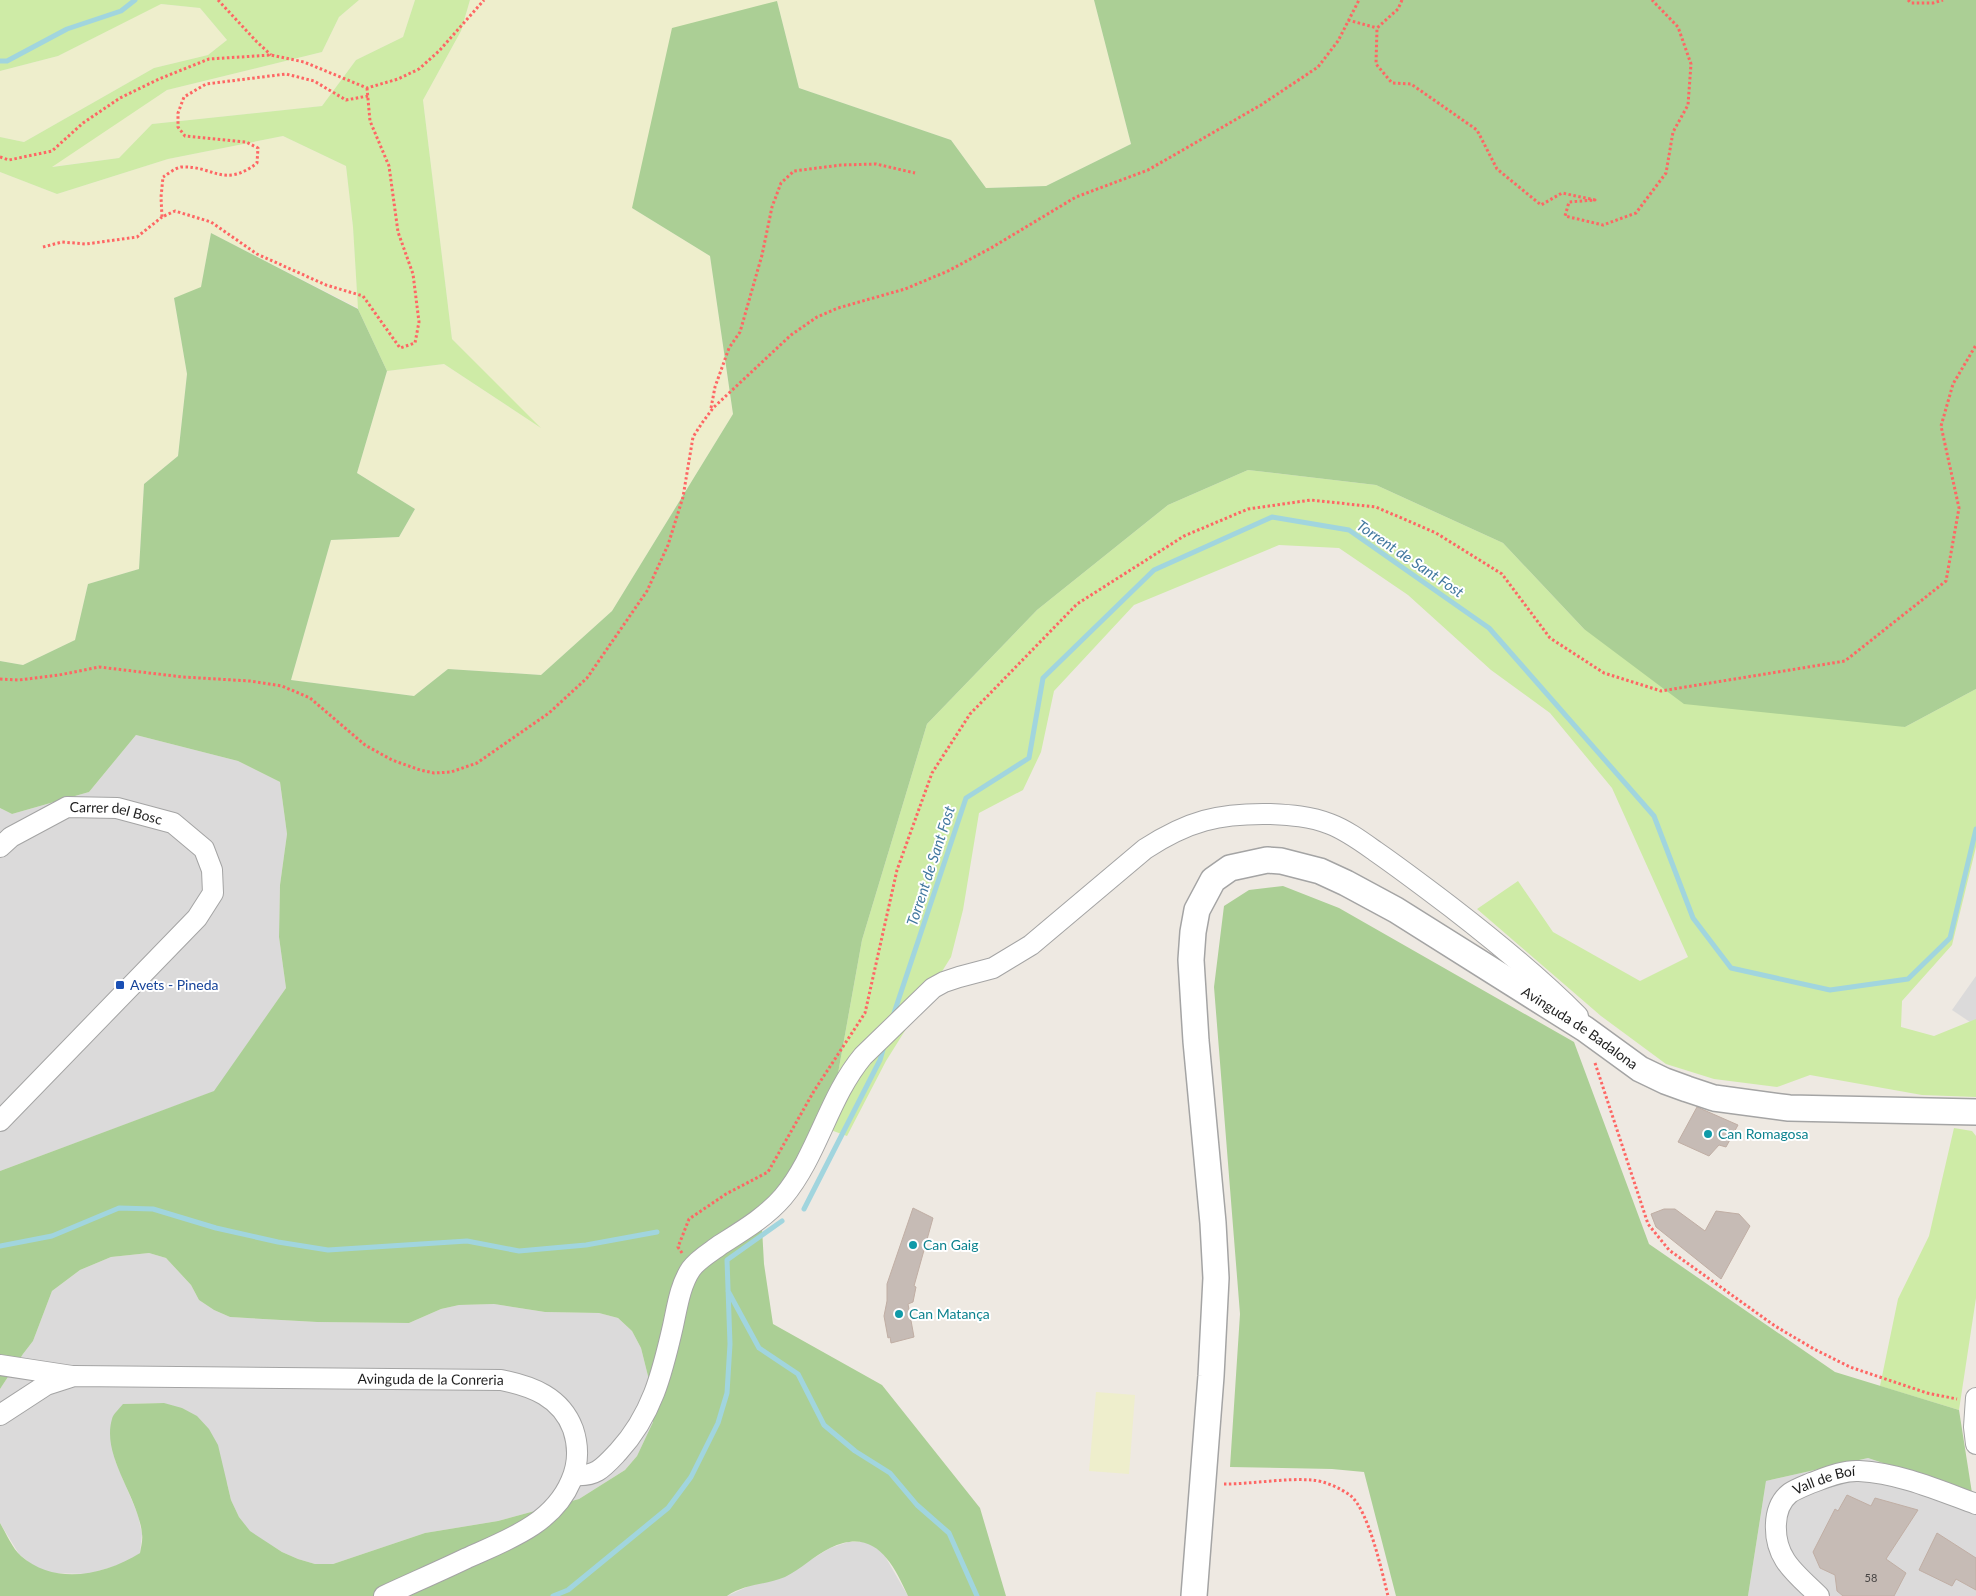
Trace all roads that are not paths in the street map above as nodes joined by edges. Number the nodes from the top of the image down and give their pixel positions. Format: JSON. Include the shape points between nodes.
{"nodes":[{"id":1,"x":0,"y":847,"type":"edge"},
{"id":2,"x":1585,"y":1029,"type":"junction"},
{"id":3,"x":1976,"y":1112,"type":"edge"},
{"id":4,"x":0,"y":1121,"type":"edge"},
{"id":5,"x":0,"y":1365,"type":"edge"},
{"id":6,"x":74,"y":1376,"type":"junction"},
{"id":7,"x":1976,"y":1401,"type":"edge"},
{"id":8,"x":0,"y":1415,"type":"edge"},
{"id":9,"x":1976,"y":1444,"type":"edge"},
{"id":10,"x":574,"y":1475,"type":"junction"},
{"id":11,"x":1976,"y":1504,"type":"edge"},
{"id":12,"x":384,"y":1596,"type":"edge"},
{"id":13,"x":1194,"y":1596,"type":"edge"},
{"id":14,"x":1819,"y":1596,"type":"edge"}],
"edges":[{"from":1,"to":4,"type":"street","name":"Carrer del Bosc","via":[[11,837],[67,807],[117,808],[173,823],[204,849],[212,870],[213,892],[197,918]]},
{"from":2,"to":3,"type":"street","name":"Avinguda de Badalona","via":[[1640,1068],[1665,1081],[1714,1098],[1789,1108]]},
{"from":2,"to":10,"type":"street","via":[[1578,1016],[1474,925],[1408,873],[1330,824],[1309,817],[1223,815],[1166,836],[1145,849],[1014,957],[993,968],[959,976],[933,988],[854,1068],[806,1165],[781,1199],[691,1268],[678,1302],[664,1369],[647,1412],[604,1467],[586,1476]]},
{"from":2,"to":13,"type":"street","name":"Avinguda de Badalona","via":[[1396,910],[1320,872],[1267,860],[1230,868],[1213,880],[1197,910],[1191,960],[1216,1278]]},
{"from":5,"to":6,"type":"street"},
{"from":6,"to":8,"type":"street","name":"Avinguda de la Conreria","via":[[46,1385]]},
{"from":6,"to":10,"type":"street","name":"Avinguda de la Conreria","via":[[502,1380],[541,1391],[555,1401],[571,1423],[578,1448]]},
{"from":7,"to":9,"type":"street"},
{"from":10,"to":12,"type":"street","name":"Avinguda de la Conreria","via":[[564,1496],[538,1522],[519,1534]]},
{"from":11,"to":14,"type":"street","name":"Vall de Boí","via":[[1882,1473],[1856,1471],[1831,1476],[1791,1492],[1778,1510],[1779,1548],[1785,1560]]}]}
